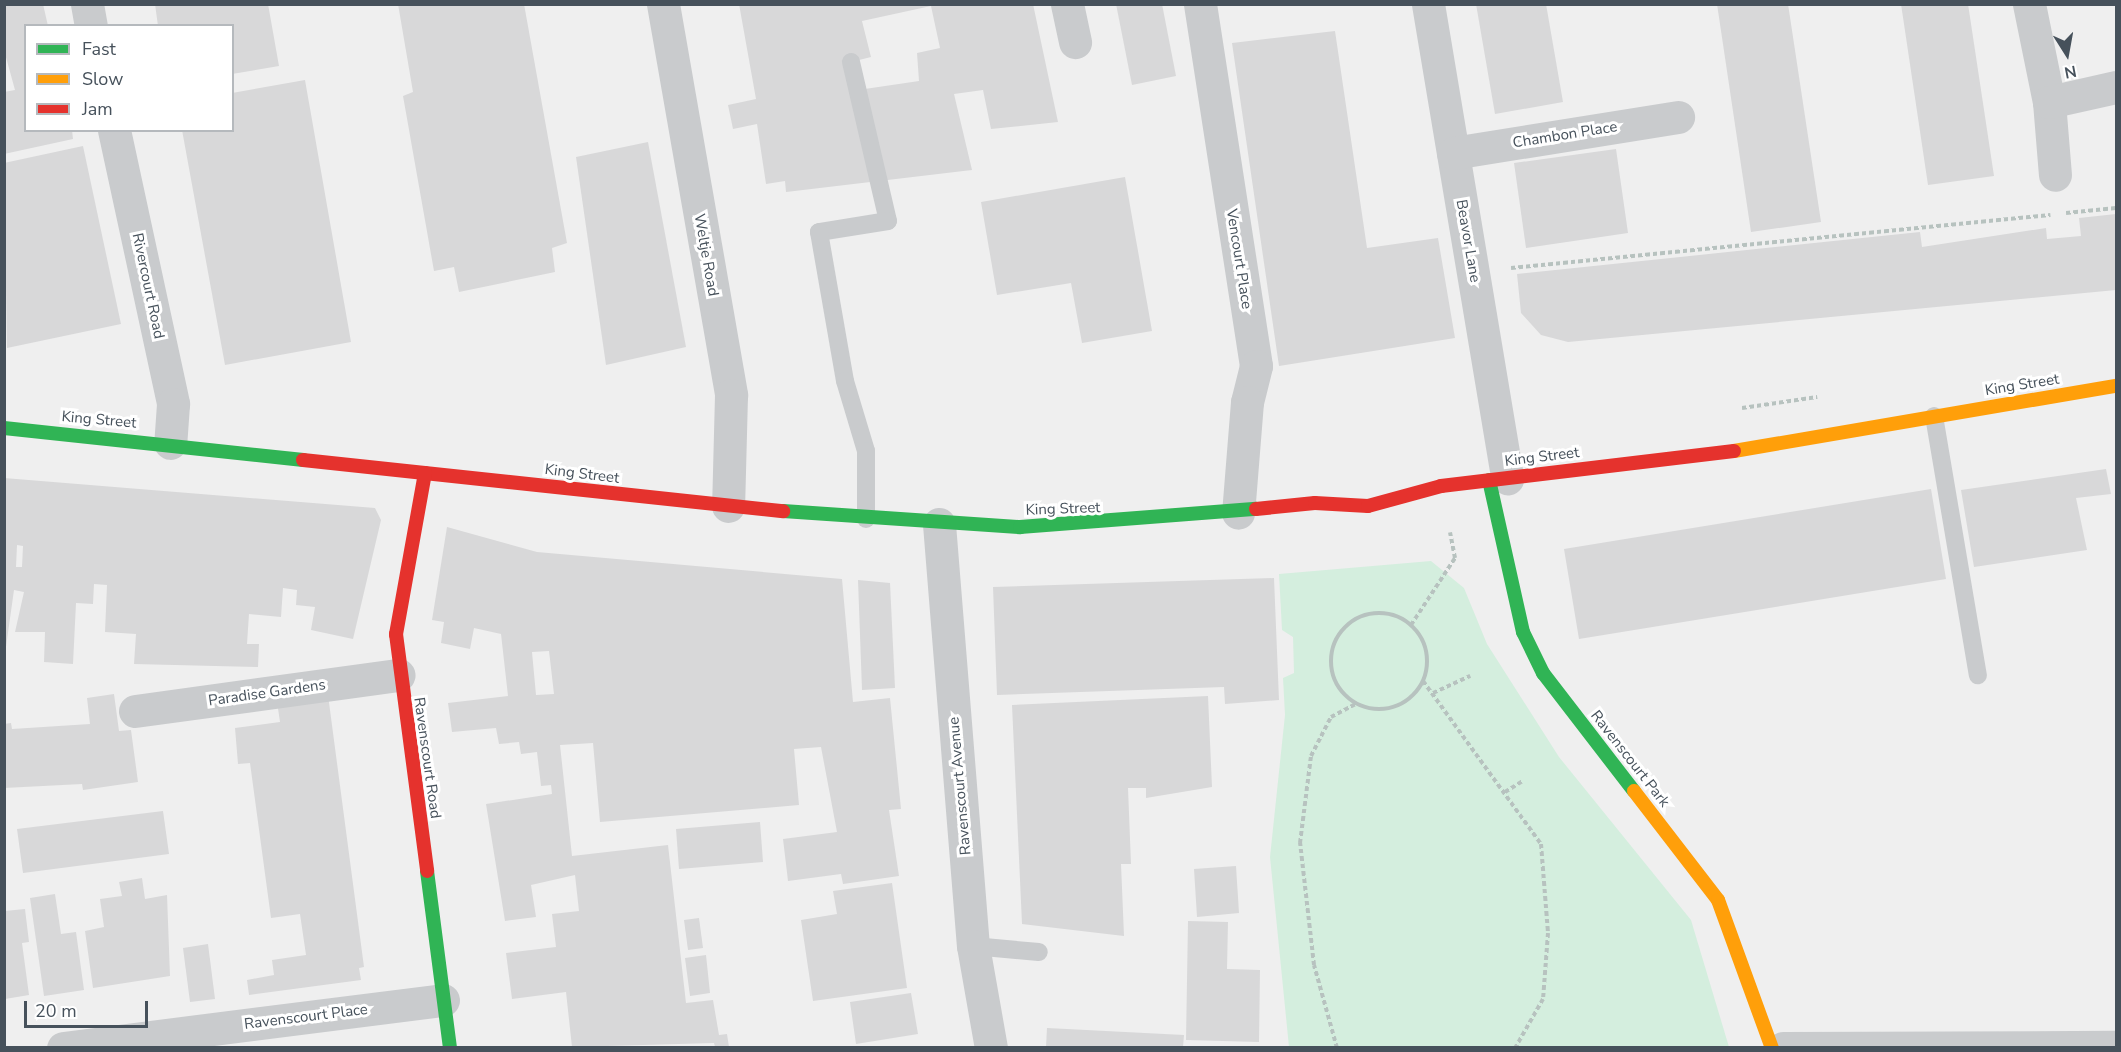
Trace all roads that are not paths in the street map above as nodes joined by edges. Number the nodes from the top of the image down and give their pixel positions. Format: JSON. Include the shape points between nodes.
{"nodes":[{"id":1,"x":87,"y":4,"type":"edge"},
{"id":2,"x":663,"y":4,"type":"edge"},
{"id":3,"x":1067,"y":4,"type":"edge"},
{"id":4,"x":1200,"y":4,"type":"edge"},
{"id":5,"x":1428,"y":4,"type":"edge"},
{"id":6,"x":2029,"y":4,"type":"edge"},
{"id":7,"x":91,"y":24,"type":"edge"},
{"id":8,"x":1075,"y":42,"type":"dead end"},
{"id":9,"x":851,"y":62,"type":"dead end"},
{"id":10,"x":2116,"y":87,"type":"edge"},
{"id":11,"x":2049,"y":102,"type":"junction"},
{"id":12,"x":1678,"y":117,"type":"dead end"},
{"id":13,"x":114,"y":132,"type":"edge"},
{"id":14,"x":1453,"y":153,"type":"junction"},
{"id":15,"x":2055,"y":175,"type":"dead end"},
{"id":16,"x":2116,"y":387,"type":"edge"},
{"id":17,"x":1934,"y":416,"type":"junction"},
{"id":18,"x":4,"y":428,"type":"edge"},
{"id":19,"x":170,"y":443,"type":"junction"},
{"id":20,"x":424,"y":473,"type":"junction"},
{"id":21,"x":1498,"y":479,"type":"junction"},
{"id":22,"x":728,"y":506,"type":"junction"},
{"id":23,"x":1238,"y":513,"type":"junction"},
{"id":24,"x":866,"y":519,"type":"junction"},
{"id":25,"x":939,"y":524,"type":"junction"},
{"id":26,"x":399,"y":675,"type":"junction"},
{"id":27,"x":1978,"y":675,"type":"dead end"},
{"id":28,"x":135,"y":711,"type":"dead end"},
{"id":29,"x":1039,"y":952,"type":"dead end"},
{"id":30,"x":974,"y":954,"type":"junction"},
{"id":31,"x":443,"y":1000,"type":"junction"},
{"id":32,"x":63,"y":1047,"type":"edge"},
{"id":33,"x":450,"y":1047,"type":"edge"},
{"id":34,"x":991,"y":1047,"type":"edge"},
{"id":35,"x":1772,"y":1047,"type":"edge"},
{"id":36,"x":1783,"y":1047,"type":"edge"},
{"id":37,"x":2116,"y":1047,"type":"edge"}],
"edges":[{"from":1,"to":7,"type":"street"},
{"from":2,"to":22,"type":"street","name":"Weltje Road","via":[[731,395]]},
{"from":3,"to":8,"type":"street"},
{"from":4,"to":23,"type":"street","name":"Vencourt Place","via":[[1256,366],[1247,402]]},
{"from":5,"to":14,"type":"street","name":"Beavor Lane"},
{"from":6,"to":11,"type":"street"},
{"from":9,"to":24,"type":"lane","via":[[888,221],[819,232],[845,381],[866,451]]},
{"from":10,"to":11,"type":"street"},
{"from":11,"to":15,"type":"street"},
{"from":12,"to":14,"type":"street","name":"Chambon Place"},
{"from":13,"to":19,"type":"street","name":"Rivercourt Road","via":[[173,404]]},
{"from":14,"to":21,"type":"street","name":"Beavor Lane","via":[[1474,271]]},
{"from":16,"to":17,"type":"main road","name":"King Street"},
{"from":17,"to":21,"type":"main road","name":"King Street","via":[[1778,445]]},
{"from":17,"to":27,"type":"lane"},
{"from":18,"to":19,"type":"main road","name":"King Street"},
{"from":19,"to":20,"type":"main road","name":"King Street","via":[[325,466]]},
{"from":20,"to":22,"type":"main road","name":"King Street"},
{"from":20,"to":26,"type":"main road","name":"Ravenscourt Road","via":[[396,617]]},
{"from":21,"to":23,"type":"main road","name":"King Street","via":[[1419,490],[1368,506],[1315,503]]},
{"from":21,"to":35,"type":"main road","name":"Ravenscourt Park","via":[[1523,632],[1543,673],[1718,900]]},
{"from":22,"to":24,"type":"main road","name":"King Street"},
{"from":23,"to":25,"type":"main road","name":"King Street","via":[[1079,525]]},
{"from":24,"to":25,"type":"main road","name":"King Street"},
{"from":25,"to":30,"type":"street","name":"Ravenscourt Avenue"},
{"from":26,"to":28,"type":"street","name":"Paradise Gardens"},
{"from":26,"to":31,"type":"main road","name":"Ravenscourt Road"},
{"from":29,"to":30,"type":"lane"},
{"from":30,"to":34,"type":"street","name":"Ravenscourt Avenue"},
{"from":31,"to":32,"type":"street","name":"Ravenscourt Place"},
{"from":31,"to":33,"type":"main road","name":"Ravenscourt Road"},
{"from":36,"to":37,"type":"street"}]}
